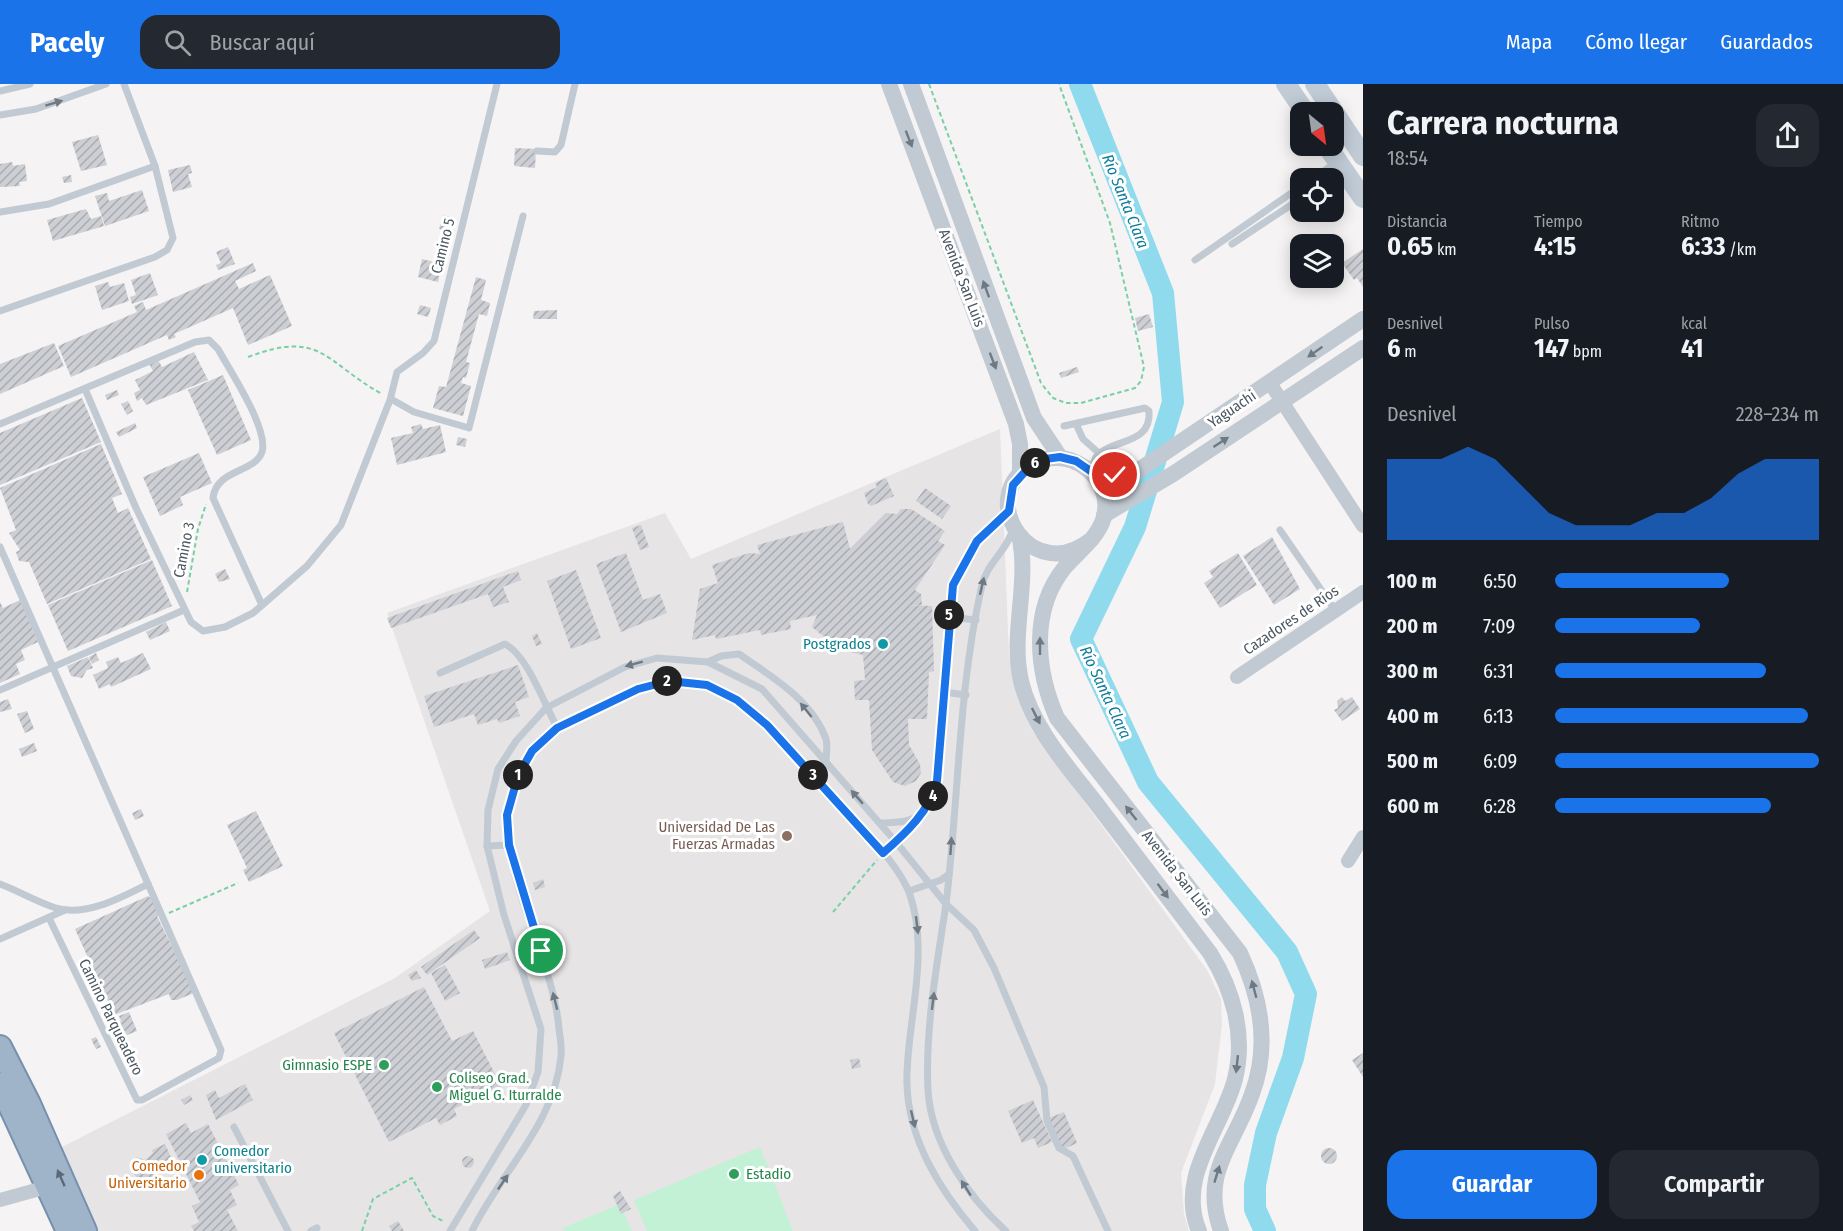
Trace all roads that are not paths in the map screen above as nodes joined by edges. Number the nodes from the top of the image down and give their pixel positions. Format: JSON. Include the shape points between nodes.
{"nodes":[{"id":1,"x":30,"y":84,"type":"edge"},
{"id":2,"x":106,"y":84,"type":"edge"},
{"id":3,"x":124,"y":84,"type":"edge"},
{"id":4,"x":497,"y":84,"type":"edge"},
{"id":5,"x":575,"y":84,"type":"edge"},
{"id":6,"x":889,"y":84,"type":"edge"},
{"id":7,"x":911,"y":84,"type":"edge"},
{"id":8,"x":1286,"y":84,"type":"edge"},
{"id":9,"x":1315,"y":84,"type":"edge"},
{"id":10,"x":0,"y":91,"type":"edge"},
{"id":11,"x":1298,"y":102,"type":"edge"},
{"id":12,"x":0,"y":114,"type":"edge"},
{"id":13,"x":537,"y":152,"type":"dead end"},
{"id":14,"x":1363,"y":156,"type":"edge"},
{"id":15,"x":1337,"y":163,"type":"edge"},
{"id":16,"x":155,"y":166,"type":"junction"},
{"id":17,"x":1290,"y":194,"type":"edge"},
{"id":18,"x":1363,"y":198,"type":"edge"},
{"id":19,"x":1290,"y":206,"type":"edge"},
{"id":20,"x":0,"y":212,"type":"edge"},
{"id":21,"x":523,"y":216,"type":"dead end"},
{"id":22,"x":1232,"y":244,"type":"dead end"},
{"id":23,"x":1195,"y":260,"type":"dead end"},
{"id":24,"x":0,"y":310,"type":"edge"},
{"id":25,"x":1363,"y":319,"type":"edge"},
{"id":26,"x":1363,"y":348,"type":"edge"},
{"id":27,"x":1270,"y":383,"type":"junction"},
{"id":28,"x":85,"y":389,"type":"junction"},
{"id":29,"x":391,"y":400,"type":"junction"},
{"id":30,"x":1282,"y":402,"type":"junction"},
{"id":31,"x":0,"y":424,"type":"edge"},
{"id":32,"x":1076,"y":424,"type":"junction"},
{"id":33,"x":1065,"y":426,"type":"dead end"},
{"id":34,"x":1100,"y":454,"type":"junction"},
{"id":35,"x":1060,"y":457,"type":"junction"},
{"id":36,"x":1091,"y":471,"type":"junction"},
{"id":37,"x":1020,"y":474,"type":"junction"},
{"id":38,"x":1104,"y":515,"type":"junction"},
{"id":39,"x":1014,"y":524,"type":"junction"},
{"id":40,"x":1363,"y":526,"type":"edge"},
{"id":41,"x":1280,"y":530,"type":"dead end"},
{"id":42,"x":1092,"y":539,"type":"junction"},
{"id":43,"x":0,"y":547,"type":"edge"},
{"id":44,"x":1363,"y":592,"type":"edge"},
{"id":45,"x":262,"y":605,"type":"junction"},
{"id":46,"x":184,"y":610,"type":"junction"},
{"id":47,"x":1335,"y":610,"type":"junction"},
{"id":48,"x":949,"y":616,"type":"junction"},
{"id":49,"x":976,"y":620,"type":"junction"},
{"id":50,"x":708,"y":662,"type":"junction"},
{"id":51,"x":54,"y":666,"type":"junction"},
{"id":52,"x":440,"y":673,"type":"dead end"},
{"id":53,"x":1237,"y":676,"type":"dead end"},
{"id":54,"x":0,"y":690,"type":"edge"},
{"id":55,"x":944,"y":692,"type":"junction"},
{"id":56,"x":966,"y":695,"type":"junction"},
{"id":57,"x":546,"y":708,"type":"junction"},
{"id":58,"x":557,"y":728,"type":"junction"},
{"id":59,"x":826,"y":762,"type":"junction"},
{"id":60,"x":924,"y":811,"type":"junction"},
{"id":61,"x":880,"y":823,"type":"junction"},
{"id":62,"x":1363,"y":837,"type":"edge"},
{"id":63,"x":896,"y":842,"type":"junction"},
{"id":64,"x":509,"y":845,"type":"junction"},
{"id":65,"x":487,"y":846,"type":"junction"},
{"id":66,"x":883,"y":853,"type":"junction"},
{"id":67,"x":1348,"y":861,"type":"dead end"},
{"id":68,"x":949,"y":874,"type":"junction"},
{"id":69,"x":0,"y":884,"type":"edge"},
{"id":70,"x":148,"y":884,"type":"junction"},
{"id":71,"x":931,"y":884,"type":"junction"},
{"id":72,"x":909,"y":891,"type":"junction"},
{"id":73,"x":946,"y":904,"type":"junction"},
{"id":74,"x":67,"y":909,"type":"junction"},
{"id":75,"x":49,"y":918,"type":"junction"},
{"id":76,"x":0,"y":939,"type":"edge"},
{"id":77,"x":0,"y":1047,"type":"edge"},
{"id":78,"x":0,"y":1084,"type":"edge"},
{"id":79,"x":234,"y":1127,"type":"dead end"},
{"id":80,"x":47,"y":1187,"type":"junction"},
{"id":81,"x":0,"y":1200,"type":"edge"},
{"id":82,"x":451,"y":1229,"type":"edge"},
{"id":83,"x":68,"y":1231,"type":"edge"},
{"id":84,"x":85,"y":1231,"type":"edge"},
{"id":85,"x":288,"y":1231,"type":"edge"},
{"id":86,"x":472,"y":1231,"type":"edge"},
{"id":87,"x":975,"y":1231,"type":"edge"},
{"id":88,"x":1006,"y":1231,"type":"edge"},
{"id":89,"x":1108,"y":1231,"type":"edge"},
{"id":90,"x":1199,"y":1231,"type":"edge"},
{"id":91,"x":1221,"y":1231,"type":"edge"}],
"edges":[{"from":1,"to":10,"type":"lane"},
{"from":12,"to":2,"type":"lane","one_way":true,"via":[[36,109]]},
{"from":3,"to":16,"type":"lane"},
{"from":4,"to":29,"type":"lane","name":"Camino 5","via":[[434,341],[397,372]]},
{"from":5,"to":13,"type":"lane","via":[[561,145],[555,152]]},
{"from":6,"to":37,"type":"street","name":"Avenida San Luis","one_way":true,"via":[[1017,424]]},
{"from":35,"to":7,"type":"street","name":"Avenida San Luis","one_way":true,"via":[[1034,418]]},
{"from":8,"to":11,"type":"main road"},
{"from":9,"to":14,"type":"main road"},
{"from":15,"to":18,"type":"main road"},
{"from":16,"to":20,"type":"lane","via":[[49,204]]},
{"from":16,"to":24,"type":"lane","via":[[173,238],[167,250]]},
{"from":17,"to":23,"type":"lane"},
{"from":19,"to":22,"type":"lane"},
{"from":21,"to":29,"type":"lane","via":[[469,428],[414,412]]},
{"from":25,"to":27,"type":"street","name":"Yaguachi","one_way":true},
{"from":26,"to":30,"type":"street","name":"Yaguachi"},
{"from":27,"to":30,"type":"street"},
{"from":27,"to":36,"type":"street","name":"Yaguachi","via":[[1144,467],[1126,475]]},
{"from":28,"to":31,"type":"lane"},
{"from":28,"to":45,"type":"lane","via":[[195,342],[209,340],[218,349],[260,430],[262,452],[254,463],[221,482],[214,489],[213,498]]},
{"from":28,"to":46,"type":"lane"},
{"from":29,"to":45,"type":"lane","name":"Camino 5","via":[[341,525],[307,566]]},
{"from":38,"to":30,"type":"street","name":"Yaguachi","one_way":true},
{"from":30,"to":40,"type":"street"},
{"from":32,"to":33,"type":"lane"},
{"from":32,"to":34,"type":"lane","via":[[1083,439]]},
{"from":32,"to":34,"type":"lane","via":[[1145,408],[1149,411],[1150,418],[1142,433]]},
{"from":34,"to":36,"type":"lane"},
{"from":35,"to":36,"type":"street"},
{"from":35,"to":37,"type":"street","via":[[1038,462]]},
{"from":36,"to":38,"type":"street","via":[[1103,493]]},
{"from":37,"to":39,"type":"street","via":[[1009,498]]},
{"from":38,"to":42,"type":"street"},
{"from":39,"to":42,"type":"street","via":[[1037,550],[1060,554]]},
{"from":39,"to":48,"type":"lane","via":[[977,541],[953,585]]},
{"from":49,"to":39,"type":"lane","one_way":true,"via":[[987,570],[1006,546]]},
{"from":39,"to":90,"type":"street","name":"Avenida San Luis","one_way":true,"via":[[1022,568],[1019,656],[1027,700],[1048,741],[1210,953],[1224,975],[1234,1005],[1236,1070],[1204,1148],[1197,1176],[1193,1207]]},
{"from":41,"to":47,"type":"lane"},
{"from":91,"to":42,"type":"street","name":"Avenida San Luis","one_way":true,"via":[[1215,1213],[1214,1183],[1253,1093],[1263,1036],[1261,1018],[1254,984],[1239,953],[1057,718],[1048,697],[1040,652],[1040,629],[1048,597],[1064,568]]},
{"from":43,"to":51,"type":"lane"},
{"from":44,"to":47,"type":"street","name":"Cazadores de Ríos"},
{"from":45,"to":46,"type":"lane","name":"Camino 5","via":[[225,627],[202,631]]},
{"from":46,"to":51,"type":"lane"},
{"from":47,"to":53,"type":"street","name":"Cazadores de Ríos"},
{"from":48,"to":49,"type":"lane"},
{"from":48,"to":55,"type":"lane"},
{"from":49,"to":56,"type":"lane"},
{"from":50,"to":57,"type":"lane","one_way":true,"via":[[657,658],[625,666]]},
{"from":50,"to":59,"type":"lane","via":[[762,689]]},
{"from":59,"to":50,"type":"lane","one_way":true,"via":[[827,741],[819,725],[789,689],[739,654]]},
{"from":51,"to":54,"type":"lane"},
{"from":51,"to":70,"type":"lane"},
{"from":52,"to":57,"type":"lane","via":[[505,644],[514,649],[525,666]]},
{"from":55,"to":56,"type":"lane"},
{"from":55,"to":60,"type":"lane","via":[[937,781],[933,798]]},
{"from":68,"to":56,"type":"lane","one_way":true},
{"from":57,"to":58,"type":"lane"},
{"from":57,"to":65,"type":"lane","via":[[516,741],[498,769],[488,810]]},
{"from":58,"to":64,"type":"lane","via":[[532,751],[518,776],[507,815]]},
{"from":58,"to":66,"type":"lane","via":[[638,689],[669,681],[707,685],[737,700],[767,725]]},
{"from":61,"to":59,"type":"lane","one_way":true},
{"from":60,"to":61,"type":"lane","via":[[907,823]]},
{"from":60,"to":63,"type":"lane"},
{"from":61,"to":63,"type":"lane"},
{"from":62,"to":67,"type":"street"},
{"from":63,"to":66,"type":"lane"},
{"from":63,"to":71,"type":"lane"},
{"from":64,"to":65,"type":"lane"},
{"from":86,"to":64,"type":"lane","one_way":true,"via":[[535,1129],[551,1096],[561,1055],[557,1008]]},
{"from":65,"to":82,"type":"lane","via":[[504,915],[541,1029],[538,1072],[526,1105]]},
{"from":66,"to":72,"type":"lane"},
{"from":68,"to":71,"type":"lane"},
{"from":68,"to":73,"type":"lane"},
{"from":69,"to":74,"type":"lane"},
{"from":70,"to":74,"type":"lane","via":[[114,902]]},
{"from":70,"to":75,"type":"lane","name":"Camino Parqueadero","via":[[221,1050],[219,1058],[142,1100],[137,1100]]},
{"from":71,"to":72,"type":"lane"},
{"from":71,"to":73,"type":"lane"},
{"from":72,"to":87,"type":"lane","one_way":true,"via":[[918,925],[907,1083],[914,1123],[940,1188]]},
{"from":88,"to":73,"type":"lane","one_way":true,"via":[[972,1197],[949,1160],[928,1092],[932,1008]]},
{"from":73,"to":89,"type":"lane","via":[[974,930],[994,968],[1044,1087],[1047,1121],[1059,1148],[1072,1156]]},
{"from":74,"to":75,"type":"lane"},
{"from":75,"to":76,"type":"lane"},
{"from":84,"to":77,"type":"highway","one_way":true},
{"from":78,"to":80,"type":"highway"},
{"from":79,"to":85,"type":"lane"},
{"from":80,"to":81,"type":"street"},
{"from":80,"to":83,"type":"highway"}]}
